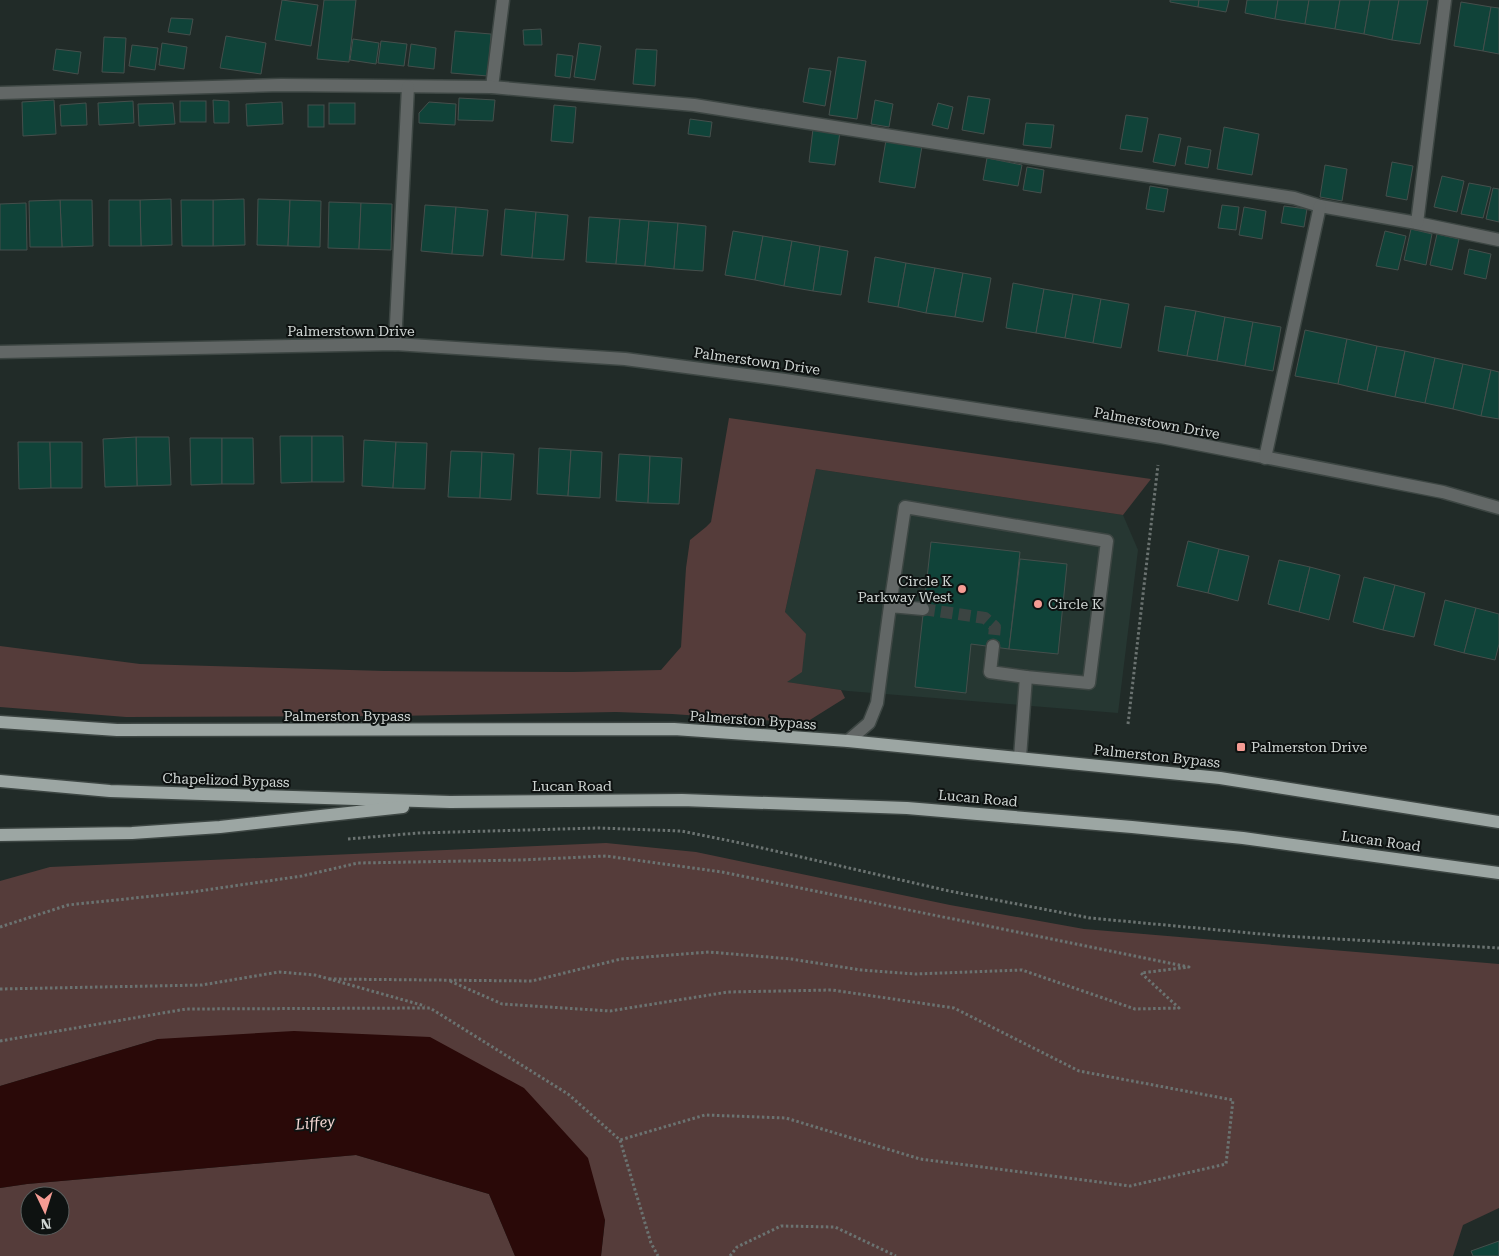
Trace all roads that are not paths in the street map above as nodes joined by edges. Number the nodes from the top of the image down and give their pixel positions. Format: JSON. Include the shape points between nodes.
{"nodes":[{"id":1,"x":503,"y":0,"type":"edge"},
{"id":2,"x":1445,"y":0,"type":"edge"},
{"id":3,"x":408,"y":87,"type":"junction"},
{"id":4,"x":492,"y":87,"type":"junction"},
{"id":5,"x":0,"y":93,"type":"edge"},
{"id":6,"x":1320,"y":206,"type":"junction"},
{"id":7,"x":1417,"y":223,"type":"junction"},
{"id":8,"x":1499,"y":240,"type":"edge"},
{"id":9,"x":395,"y":344,"type":"junction"},
{"id":10,"x":0,"y":352,"type":"edge"},
{"id":11,"x":1265,"y":458,"type":"junction"},
{"id":12,"x":1499,"y":508,"type":"edge"},
{"id":13,"x":890,"y":606,"type":"junction"},
{"id":14,"x":923,"y":609,"type":"tunnel mouth"},
{"id":15,"x":993,"y":646,"type":"tunnel mouth"},
{"id":16,"x":1026,"y":677,"type":"junction"},
{"id":17,"x":0,"y":722,"type":"edge"},
{"id":18,"x":848,"y":741,"type":"junction"},
{"id":19,"x":1020,"y":757,"type":"junction"},
{"id":20,"x":0,"y":781,"type":"edge"},
{"id":21,"x":450,"y":802,"type":"junction"},
{"id":22,"x":1499,"y":822,"type":"edge"},
{"id":23,"x":0,"y":835,"type":"edge"},
{"id":24,"x":1499,"y":873,"type":"edge"}],
"edges":[{"from":1,"to":4,"type":"street"},
{"from":2,"to":7,"type":"street"},
{"from":3,"to":4,"type":"street"},
{"from":3,"to":5,"type":"street","via":[[281,85]]},
{"from":3,"to":9,"type":"street"},
{"from":4,"to":6,"type":"street","via":[[694,105],[1294,198]]},
{"from":6,"to":7,"type":"street"},
{"from":6,"to":11,"type":"street"},
{"from":7,"to":8,"type":"street"},
{"from":9,"to":10,"type":"street","name":"Palmerstown Drive"},
{"from":9,"to":11,"type":"street","name":"Palmerstown Drive","via":[[625,359],[757,376],[1161,437]]},
{"from":11,"to":12,"type":"street","name":"Palmerstown Drive","via":[[1443,492]]},
{"from":13,"to":14,"type":"street"},
{"from":13,"to":16,"type":"street","via":[[905,507],[1107,541],[1089,682]]},
{"from":13,"to":18,"type":"street","via":[[877,703],[869,722]]},
{"from":15,"to":16,"type":"street","via":[[990,672]]},
{"from":16,"to":19,"type":"street"},
{"from":17,"to":18,"type":"main road","name":"Palmerston Bypass","via":[[127,730],[674,729]]},
{"from":18,"to":19,"type":"main road","name":"Palmerston Bypass"},
{"from":19,"to":22,"type":"main road","name":"Palmerston Bypass","via":[[1220,778]]},
{"from":20,"to":21,"type":"main road","name":"Chapelizod Bypass","via":[[110,791]]},
{"from":21,"to":23,"type":"main road","via":[[132,834]]},
{"from":21,"to":24,"type":"main road","name":"Lucan Road","via":[[682,800],[907,808],[1243,838]]}]}
